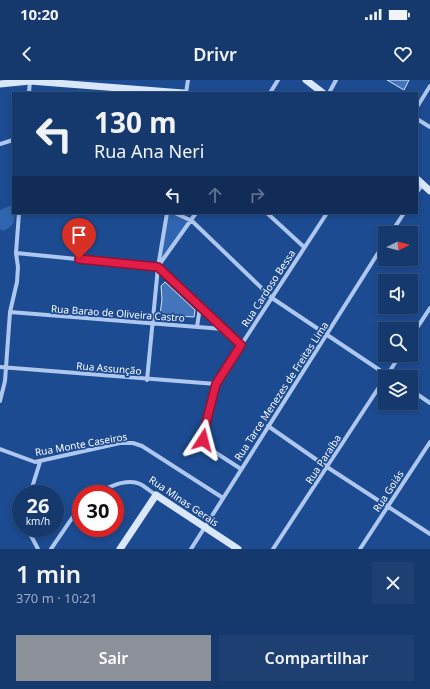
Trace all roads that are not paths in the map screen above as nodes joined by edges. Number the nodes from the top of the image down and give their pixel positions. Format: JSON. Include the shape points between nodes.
{"nodes":[{"id":1,"x":30,"y":80,"type":"edge"},
{"id":2,"x":188,"y":80,"type":"edge"},
{"id":3,"x":278,"y":80,"type":"edge"},
{"id":4,"x":306,"y":80,"type":"edge"},
{"id":5,"x":336,"y":80,"type":"edge"},
{"id":6,"x":0,"y":84,"type":"edge"},
{"id":7,"x":430,"y":86,"type":"edge"},
{"id":8,"x":29,"y":92,"type":"edge"},
{"id":9,"x":170,"y":92,"type":"edge"},
{"id":10,"x":186,"y":92,"type":"edge"},
{"id":11,"x":271,"y":92,"type":"edge"},
{"id":12,"x":321,"y":92,"type":"edge"},
{"id":13,"x":330,"y":92,"type":"edge"},
{"id":14,"x":418,"y":105,"type":"edge"},
{"id":15,"x":418,"y":120,"type":"edge"},
{"id":16,"x":430,"y":127,"type":"edge"},
{"id":17,"x":12,"y":140,"type":"edge"},
{"id":18,"x":0,"y":144,"type":"edge"},
{"id":19,"x":420,"y":182,"type":"edge"},
{"id":20,"x":430,"y":191,"type":"edge"},
{"id":21,"x":19,"y":214,"type":"edge"},
{"id":22,"x":167,"y":214,"type":"edge"},
{"id":23,"x":177,"y":214,"type":"edge"},
{"id":24,"x":196,"y":214,"type":"edge"},
{"id":25,"x":268,"y":214,"type":"edge"},
{"id":26,"x":326,"y":214,"type":"edge"},
{"id":27,"x":403,"y":214,"type":"edge"},
{"id":28,"x":192,"y":221,"type":"junction"},
{"id":29,"x":396,"y":226,"type":"edge"},
{"id":30,"x":304,"y":247,"type":"junction"},
{"id":31,"x":16,"y":253,"type":"junction"},
{"id":32,"x":378,"y":253,"type":"edge"},
{"id":33,"x":158,"y":267,"type":"junction"},
{"id":34,"x":272,"y":298,"type":"junction"},
{"id":35,"x":200,"y":307,"type":"junction"},
{"id":36,"x":430,"y":308,"type":"edge"},
{"id":37,"x":10,"y":312,"type":"junction"},
{"id":38,"x":153,"y":323,"type":"junction"},
{"id":39,"x":418,"y":326,"type":"edge"},
{"id":40,"x":197,"y":327,"type":"junction"},
{"id":41,"x":224,"y":329,"type":"junction"},
{"id":42,"x":326,"y":335,"type":"junction"},
{"id":43,"x":241,"y":345,"type":"junction"},
{"id":44,"x":0,"y":367,"type":"edge"},
{"id":45,"x":6,"y":368,"type":"junction"},
{"id":46,"x":378,"y":371,"type":"edge"},
{"id":47,"x":147,"y":380,"type":"junction"},
{"id":48,"x":216,"y":384,"type":"junction"},
{"id":49,"x":378,"y":390,"type":"edge"},
{"id":50,"x":418,"y":394,"type":"edge"},
{"id":51,"x":0,"y":400,"type":"edge"},
{"id":52,"x":430,"y":402,"type":"edge"},
{"id":53,"x":268,"y":426,"type":"junction"},
{"id":54,"x":430,"y":442,"type":"edge"},
{"id":55,"x":0,"y":449,"type":"edge"},
{"id":56,"x":40,"y":462,"type":"junction"},
{"id":57,"x":327,"y":467,"type":"junction"},
{"id":58,"x":241,"y":468,"type":"junction"},
{"id":59,"x":33,"y":485,"type":"edge"},
{"id":60,"x":116,"y":485,"type":"edge"},
{"id":61,"x":156,"y":495,"type":"junction"},
{"id":62,"x":223,"y":498,"type":"junction"},
{"id":63,"x":388,"y":506,"type":"junction"},
{"id":64,"x":72,"y":518,"type":"edge"},
{"id":65,"x":205,"y":528,"type":"junction"},
{"id":66,"x":430,"y":534,"type":"edge"},
{"id":67,"x":32,"y":537,"type":"edge"},
{"id":68,"x":123,"y":548,"type":"edge"},
{"id":69,"x":38,"y":549,"type":"edge"},
{"id":70,"x":51,"y":549,"type":"edge"},
{"id":71,"x":191,"y":549,"type":"edge"},
{"id":72,"x":238,"y":549,"type":"edge"},
{"id":73,"x":273,"y":549,"type":"edge"},
{"id":74,"x":360,"y":549,"type":"edge"}],
"edges":[{"from":1,"to":6,"type":"main road"},
{"from":1,"to":8,"type":"street"},
{"from":1,"to":9,"type":"main road"},
{"from":2,"to":10,"type":"street"},
{"from":3,"to":11,"type":"street"},
{"from":4,"to":12,"type":"main road"},
{"from":5,"to":13,"type":"street"},
{"from":7,"to":14,"type":"street"},
{"from":15,"to":16,"type":"street"},
{"from":17,"to":18,"type":"street"},
{"from":19,"to":20,"type":"main road"},
{"from":21,"to":31,"type":"street"},
{"from":22,"to":33,"type":"street"},
{"from":23,"to":28,"type":"street"},
{"from":24,"to":28,"type":"street"},
{"from":25,"to":30,"type":"street"},
{"from":26,"to":30,"type":"street","name":"Rua Cardoso Bessa"},
{"from":27,"to":29,"type":"street"},
{"from":28,"to":33,"type":"street"},
{"from":28,"to":34,"type":"street"},
{"from":30,"to":34,"type":"street","name":"Rua Cardoso Bessa"},
{"from":31,"to":33,"type":"street"},
{"from":31,"to":37,"type":"street","via":[[17,282]]},
{"from":32,"to":42,"type":"street","name":"Rua Tarce Menezes de Freitas Lima"},
{"from":33,"to":35,"type":"street"},
{"from":33,"to":38,"type":"street"},
{"from":34,"to":42,"type":"street"},
{"from":34,"to":43,"type":"street","name":"Rua Cardoso Bessa"},
{"from":35,"to":40,"type":"street"},
{"from":35,"to":41,"type":"street"},
{"from":36,"to":39,"type":"street"},
{"from":37,"to":38,"type":"street","name":"Rua Barao de Oliveira Castro"},
{"from":37,"to":45,"type":"street"},
{"from":38,"to":40,"type":"street","name":"Rua Barao de Oliveira Castro"},
{"from":38,"to":47,"type":"street"},
{"from":40,"to":41,"type":"street","name":"Rua Barao de Oliveira Castro"},
{"from":41,"to":43,"type":"street"},
{"from":42,"to":46,"type":"street"},
{"from":42,"to":53,"type":"street","name":"Rua Tarce Menezes de Freitas Lima"},
{"from":43,"to":48,"type":"street","name":"Rua Cardoso Bessa"},
{"from":44,"to":45,"type":"street","name":"Rua Assunção"},
{"from":45,"to":47,"type":"street","name":"Rua Assunção"},
{"from":45,"to":51,"type":"street"},
{"from":47,"to":48,"type":"street","name":"Rua Assunção"},
{"from":48,"to":58,"type":"street","name":"Rua Cardoso Bessa","via":[[203,440],[210,449]]},
{"from":49,"to":57,"type":"street","name":"Rua Paraíba"},
{"from":50,"to":52,"type":"street"},
{"from":53,"to":57,"type":"street"},
{"from":53,"to":58,"type":"street","name":"Rua Tarce Menezes de Freitas Lima"},
{"from":54,"to":63,"type":"street","name":"Rua Goiás"},
{"from":55,"to":56,"type":"street","name":"Rua Monte Caseiros","via":[[30,461]]},
{"from":56,"to":59,"type":"street"},
{"from":56,"to":62,"type":"street","name":"Rua Monte Caseiros","via":[[120,443],[133,443],[142,446]]},
{"from":57,"to":63,"type":"street"},
{"from":57,"to":73,"type":"street","name":"Rua Paraíba"},
{"from":58,"to":62,"type":"street","name":"Rua Tarce Menezes de Freitas Lima"},
{"from":60,"to":61,"type":"street","name":"Rua Minas Gerais","via":[[131,482],[140,484]]},
{"from":61,"to":65,"type":"main road","name":"Rua Minas Gerais"},
{"from":61,"to":68,"type":"main road"},
{"from":62,"to":65,"type":"street","name":"Rua Tarce Menezes de Freitas Lima"},
{"from":63,"to":66,"type":"street"},
{"from":63,"to":74,"type":"street","name":"Rua Goiás"},
{"from":64,"to":70,"type":"street"},
{"from":65,"to":71,"type":"street","name":"Rua Tarce Menezes de Freitas Lima"},
{"from":65,"to":72,"type":"main road","name":"Rua Minas Gerais"},
{"from":67,"to":69,"type":"street"}]}
